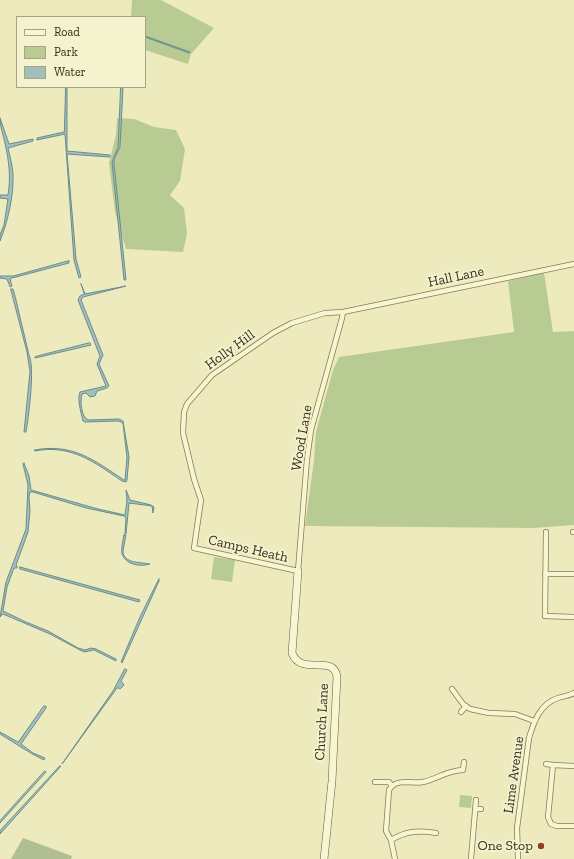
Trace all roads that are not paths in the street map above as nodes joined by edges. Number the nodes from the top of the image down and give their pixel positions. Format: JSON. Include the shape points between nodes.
{"nodes":[{"id":1,"x":574,"y":264,"type":"edge"},
{"id":2,"x":343,"y":312,"type":"junction"},
{"id":3,"x":546,"y":532,"type":"dead end"},
{"id":4,"x":194,"y":548,"type":"joint"},
{"id":5,"x":298,"y":571,"type":"junction"},
{"id":6,"x":546,"y":574,"type":"junction"},
{"id":7,"x":574,"y":574,"type":"edge"},
{"id":8,"x":574,"y":616,"type":"edge"},
{"id":9,"x":452,"y":689,"type":"dead end"},
{"id":10,"x":574,"y":693,"type":"edge"},
{"id":11,"x":466,"y":706,"type":"junction"},
{"id":12,"x":460,"y":712,"type":"dead end"},
{"id":13,"x":534,"y":721,"type":"junction"},
{"id":14,"x":464,"y":762,"type":"dead end"},
{"id":15,"x":546,"y":764,"type":"dead end"},
{"id":16,"x":553,"y":765,"type":"junction"},
{"id":17,"x":574,"y":766,"type":"edge"},
{"id":18,"x":375,"y":782,"type":"dead end"},
{"id":19,"x":392,"y":786,"type":"junction"},
{"id":20,"x":476,"y":800,"type":"dead end"},
{"id":21,"x":475,"y":809,"type":"junction"},
{"id":22,"x":481,"y":809,"type":"dead end"},
{"id":23,"x":574,"y":826,"type":"edge"},
{"id":24,"x":436,"y":833,"type":"dead end"},
{"id":25,"x":391,"y":840,"type":"junction"},
{"id":26,"x":324,"y":859,"type":"edge"},
{"id":27,"x":395,"y":859,"type":"edge"},
{"id":28,"x":471,"y":859,"type":"edge"},
{"id":29,"x":518,"y":859,"type":"edge"}],
"edges":[{"from":1,"to":2,"type":"street","name":"Hall Lane"},
{"from":2,"to":4,"type":"street","name":"Holly Hill","via":[[325,313],[292,323],[273,333],[212,375],[187,404],[183,433],[200,500]]},
{"from":2,"to":5,"type":"street","name":"Wood Lane","via":[[312,430]]},
{"from":3,"to":6,"type":"street"},
{"from":4,"to":5,"type":"street","name":"Camps Heath"},
{"from":5,"to":26,"type":"street","name":"Church Lane","via":[[292,653],[297,662],[302,664],[334,668],[337,677],[332,781]]},
{"from":6,"to":7,"type":"street"},
{"from":6,"to":8,"type":"street","via":[[545,616]]},
{"from":9,"to":11,"type":"street"},
{"from":10,"to":13,"type":"street","name":"Lime Avenue","via":[[548,703]]},
{"from":11,"to":12,"type":"street"},
{"from":11,"to":13,"type":"street","via":[[476,711],[515,714]]},
{"from":13,"to":29,"type":"street","name":"Lime Avenue","via":[[529,738],[517,828]]},
{"from":14,"to":19,"type":"street","via":[[463,770],[451,771],[423,782],[399,782]]},
{"from":15,"to":16,"type":"street"},
{"from":16,"to":17,"type":"street"},
{"from":16,"to":23,"type":"street","via":[[549,821],[556,826]]},
{"from":18,"to":19,"type":"street","via":[[388,782]]},
{"from":19,"to":25,"type":"street","via":[[389,790],[386,831]]},
{"from":20,"to":21,"type":"street"},
{"from":21,"to":22,"type":"street"},
{"from":21,"to":28,"type":"street"},
{"from":24,"to":25,"type":"street","via":[[418,831],[399,835]]},
{"from":25,"to":27,"type":"street"}]}
